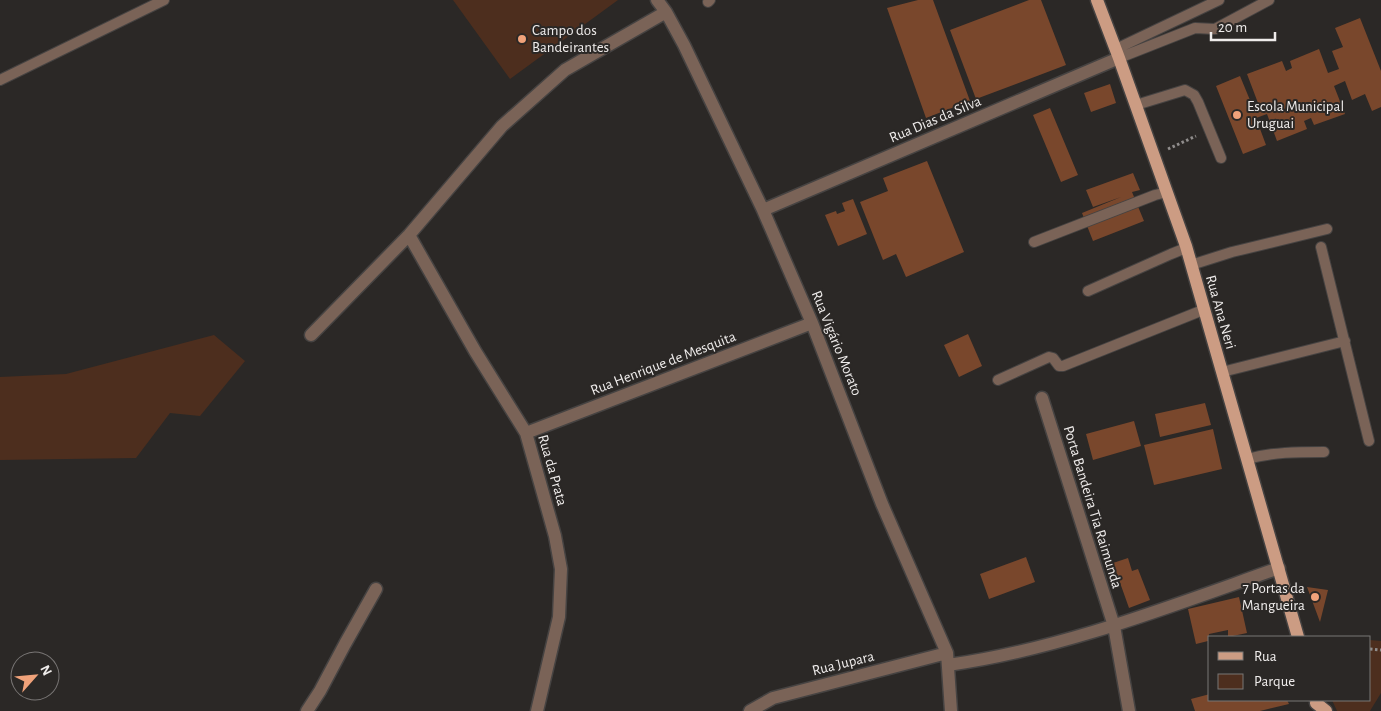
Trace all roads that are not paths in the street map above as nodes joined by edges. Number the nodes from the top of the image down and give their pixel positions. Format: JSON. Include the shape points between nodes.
{"nodes":[{"id":1,"x":164,"y":0,"type":"edge"},
{"id":2,"x":657,"y":0,"type":"edge"},
{"id":3,"x":1097,"y":0,"type":"edge"},
{"id":4,"x":1218,"y":0,"type":"edge"},
{"id":5,"x":1269,"y":0,"type":"edge"},
{"id":6,"x":666,"y":12,"type":"junction"},
{"id":7,"x":1118,"y":53,"type":"junction"},
{"id":8,"x":0,"y":80,"type":"edge"},
{"id":9,"x":1136,"y":105,"type":"junction"},
{"id":10,"x":1221,"y":158,"type":"dead end"},
{"id":11,"x":1167,"y":192,"type":"junction"},
{"id":12,"x":763,"y":210,"type":"junction"},
{"id":13,"x":1327,"y":229,"type":"dead end"},
{"id":14,"x":409,"y":235,"type":"junction"},
{"id":15,"x":1034,"y":242,"type":"dead end"},
{"id":16,"x":1321,"y":247,"type":"dead end"},
{"id":17,"x":1186,"y":248,"type":"junction"},
{"id":18,"x":1191,"y":265,"type":"junction"},
{"id":19,"x":1088,"y":291,"type":"dead end"},
{"id":20,"x":1203,"y":310,"type":"junction"},
{"id":21,"x":812,"y":323,"type":"junction"},
{"id":22,"x":310,"y":335,"type":"dead end"},
{"id":23,"x":1345,"y":341,"type":"junction"},
{"id":24,"x":1222,"y":372,"type":"junction"},
{"id":25,"x":998,"y":380,"type":"dead end"},
{"id":26,"x":1042,"y":398,"type":"dead end"},
{"id":27,"x":526,"y":433,"type":"junction"},
{"id":28,"x":1369,"y":441,"type":"dead end"},
{"id":29,"x":1324,"y":452,"type":"dead end"},
{"id":30,"x":1248,"y":459,"type":"junction"},
{"id":31,"x":1279,"y":568,"type":"junction"},
{"id":32,"x":376,"y":589,"type":"dead end"},
{"id":33,"x":1114,"y":626,"type":"junction"},
{"id":34,"x":1298,"y":636,"type":"edge"},
{"id":35,"x":948,"y":659,"type":"junction"},
{"id":36,"x":307,"y":711,"type":"edge"},
{"id":37,"x":537,"y":711,"type":"edge"},
{"id":38,"x":750,"y":711,"type":"edge"},
{"id":39,"x":951,"y":711,"type":"edge"},
{"id":40,"x":1129,"y":711,"type":"edge"}],
"edges":[{"from":1,"to":8,"type":"lane"},
{"from":2,"to":6,"type":"street","name":"Rua Vigário Morato"},
{"from":3,"to":7,"type":"main road","name":"Rua Ana Neri"},
{"from":4,"to":7,"type":"lane"},
{"from":5,"to":7,"type":"lane","via":[[1215,29],[1195,28]]},
{"from":6,"to":12,"type":"street","name":"Rua Vigário Morato"},
{"from":6,"to":14,"type":"street","via":[[565,70],[502,126]]},
{"from":7,"to":9,"type":"main road","name":"Rua Ana Neri"},
{"from":7,"to":12,"type":"street","name":"Rua Dias da Silva"},
{"from":9,"to":10,"type":"lane","via":[[1185,90],[1194,94]]},
{"from":9,"to":11,"type":"main road","name":"Rua Ana Neri"},
{"from":11,"to":15,"type":"lane"},
{"from":11,"to":17,"type":"main road","name":"Rua Ana Neri"},
{"from":12,"to":21,"type":"street","name":"Rua Vigário Morato"},
{"from":13,"to":18,"type":"lane"},
{"from":14,"to":22,"type":"street"},
{"from":14,"to":27,"type":"street","name":"Rua da Prata","via":[[474,351]]},
{"from":16,"to":23,"type":"lane"},
{"from":17,"to":18,"type":"main road","name":"Rua Ana Neri"},
{"from":17,"to":19,"type":"lane"},
{"from":18,"to":20,"type":"main road","name":"Rua Ana Neri"},
{"from":20,"to":24,"type":"main road","name":"Rua Ana Neri"},
{"from":20,"to":25,"type":"lane","via":[[1063,366],[1050,358]]},
{"from":21,"to":27,"type":"street","name":"Rua Henrique de Mesquita"},
{"from":21,"to":35,"type":"street","name":"Rua Vigário Morato","via":[[882,504]]},
{"from":23,"to":24,"type":"lane"},
{"from":23,"to":28,"type":"lane"},
{"from":24,"to":30,"type":"main road","name":"Rua Ana Neri"},
{"from":26,"to":33,"type":"street","name":"Porta Bandeira Tia Raimunda"},
{"from":27,"to":37,"type":"street","name":"Rua da Prata","via":[[562,569],[559,617]]},
{"from":29,"to":30,"type":"lane","via":[[1283,452]]},
{"from":30,"to":31,"type":"main road","name":"Rua Ana Neri"},
{"from":31,"to":33,"type":"street"},
{"from":31,"to":34,"type":"main road","name":"Rua Ana Neri"},
{"from":32,"to":36,"type":"street"},
{"from":33,"to":35,"type":"street","name":"Rua Jupara","via":[[991,659]]},
{"from":33,"to":40,"type":"street","name":"Porta Bandeira Tia Raimunda"},
{"from":35,"to":38,"type":"street","name":"Rua Jupara","via":[[773,698]]},
{"from":35,"to":39,"type":"street","name":"Rua Vigário Morato"}]}
